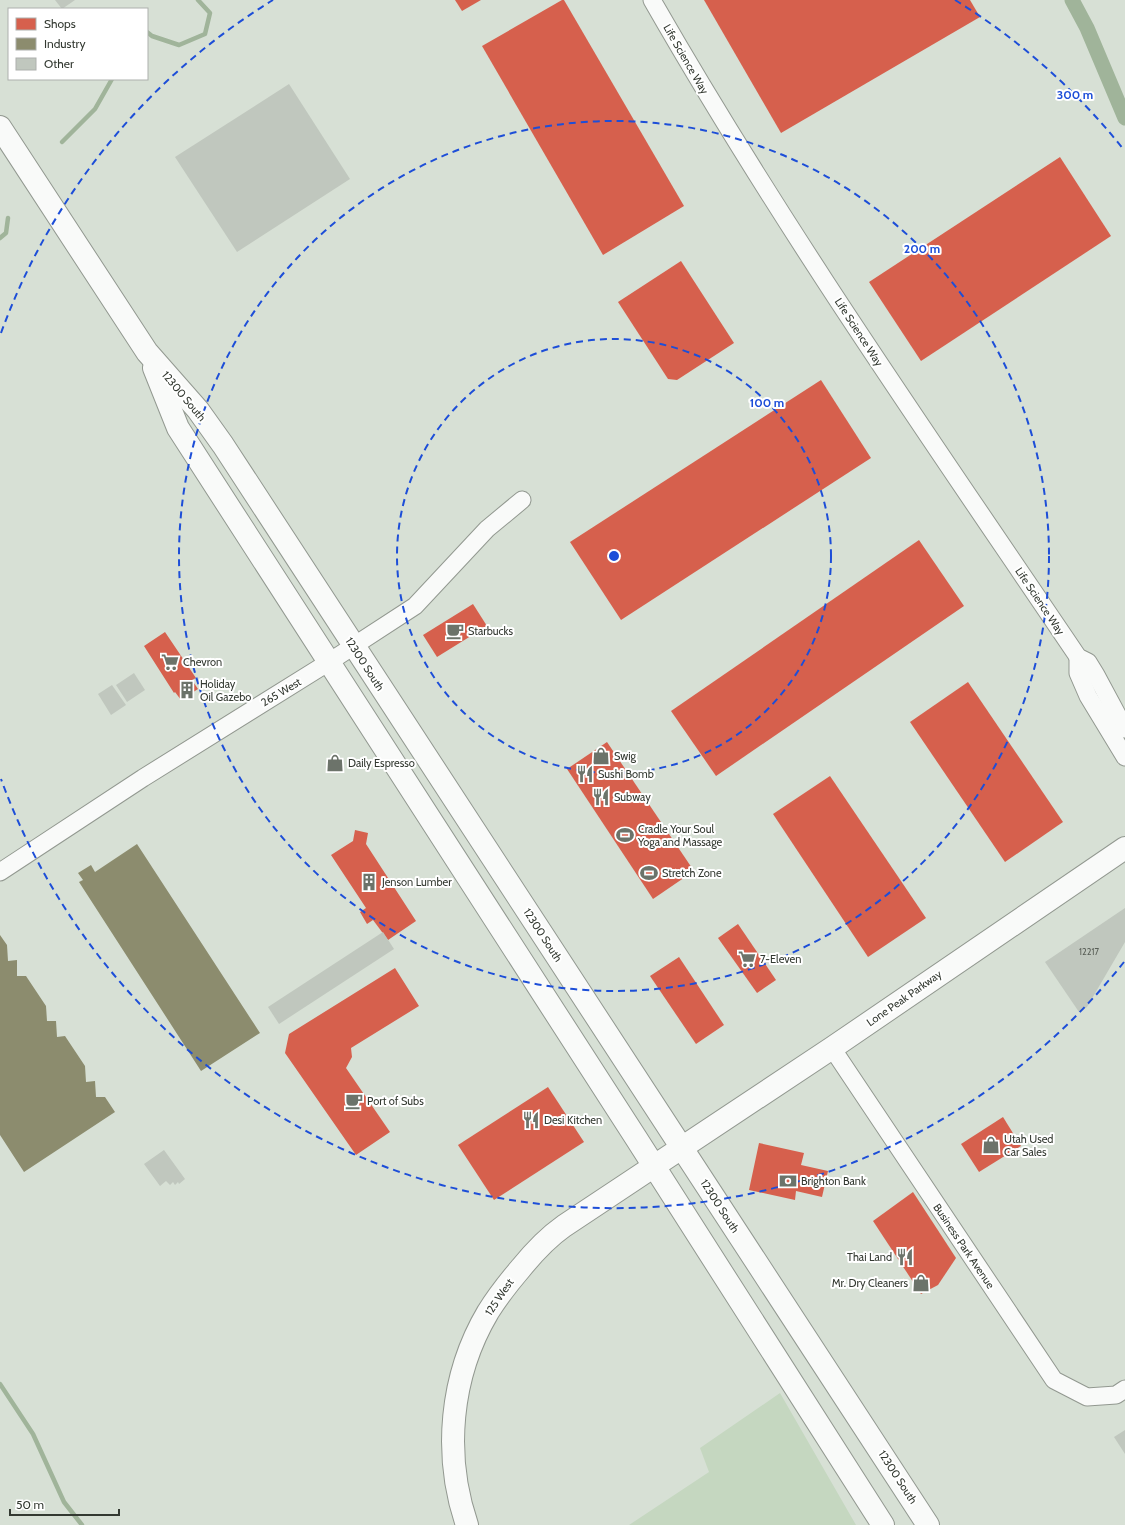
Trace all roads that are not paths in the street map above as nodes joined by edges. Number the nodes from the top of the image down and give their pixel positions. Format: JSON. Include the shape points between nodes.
{"nodes":[{"id":1,"x":652,"y":0,"type":"edge"},
{"id":2,"x":0,"y":127,"type":"edge"},
{"id":3,"x":147,"y":352,"type":"junction"},
{"id":4,"x":522,"y":500,"type":"dead end"},
{"id":5,"x":354,"y":646,"type":"junction"},
{"id":6,"x":1078,"y":657,"type":"junction"},
{"id":7,"x":329,"y":662,"type":"junction"},
{"id":8,"x":1125,"y":729,"type":"edge"},
{"id":9,"x":1125,"y":757,"type":"edge"},
{"id":10,"x":1125,"y":848,"type":"edge"},
{"id":11,"x":0,"y":872,"type":"edge"},
{"id":12,"x":832,"y":1048,"type":"junction"},
{"id":13,"x":683,"y":1148,"type":"junction"},
{"id":14,"x":654,"y":1166,"type":"junction"},
{"id":15,"x":1125,"y":1389,"type":"edge"},
{"id":16,"x":467,"y":1525,"type":"edge"},
{"id":17,"x":883,"y":1525,"type":"edge"},
{"id":18,"x":928,"y":1525,"type":"edge"}],
"edges":[{"from":1,"to":6,"type":"street","name":"Life Science Way","via":[[752,168],[890,380]]},
{"from":2,"to":3,"type":"main road","name":"12300 South"},
{"from":3,"to":5,"type":"main road","name":"12300 South","via":[[198,410],[223,445]]},
{"from":3,"to":7,"type":"main road","name":"12300 South","via":[[178,428]]},
{"from":4,"to":5,"type":"street","name":"265 West","via":[[486,529],[415,606]]},
{"from":5,"to":7,"type":"street","name":"265 West"},
{"from":5,"to":13,"type":"main road","name":"12300 South"},
{"from":6,"to":8,"type":"street","name":"Life Science Way","via":[[1088,662]]},
{"from":6,"to":9,"type":"street","name":"Life Science Way","via":[[1078,673],[1088,696]]},
{"from":7,"to":11,"type":"street","name":"265 West"},
{"from":7,"to":14,"type":"main road","name":"12300 South"},
{"from":10,"to":12,"type":"main road","name":"Lone Peak Parkway"},
{"from":12,"to":13,"type":"main road","name":"Lone Peak Parkway"},
{"from":12,"to":15,"type":"street","name":"Business Park Avenue","via":[[1054,1380],[1087,1397],[1116,1395]]},
{"from":13,"to":14,"type":"main road","name":"125 West"},
{"from":13,"to":18,"type":"main road","name":"12300 South"},
{"from":14,"to":16,"type":"main road","name":"125 West","via":[[546,1239],[508,1282],[481,1326],[463,1371],[453,1431],[454,1471]]},
{"from":14,"to":17,"type":"main road","name":"12300 South"}]}
